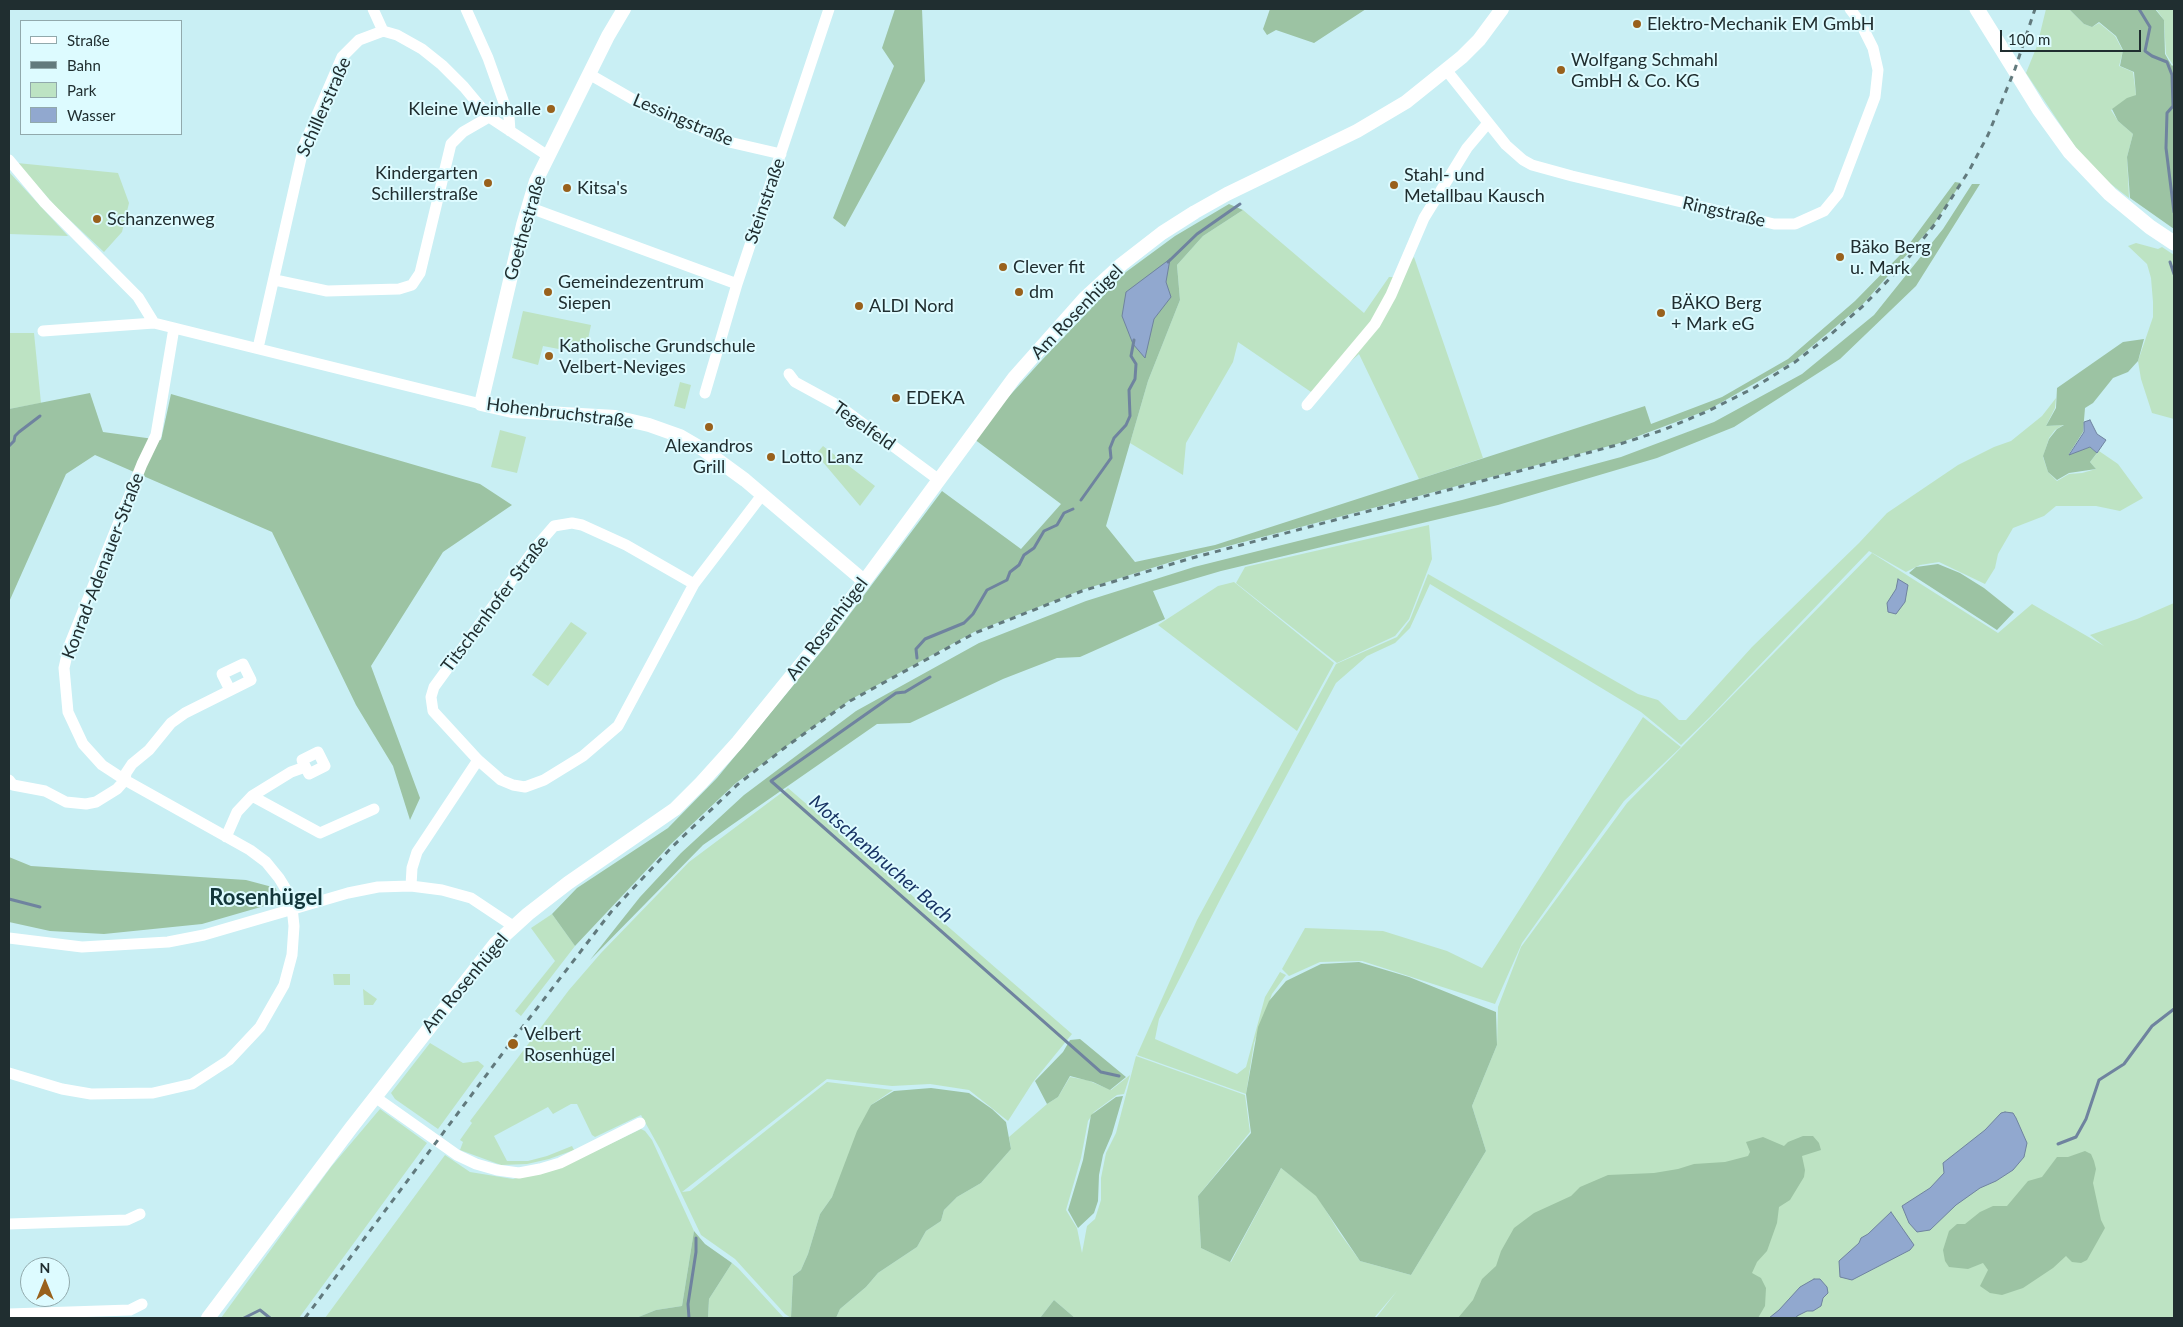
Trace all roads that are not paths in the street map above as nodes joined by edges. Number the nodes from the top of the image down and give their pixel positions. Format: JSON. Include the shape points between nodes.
{"nodes":[{"id":1,"x":374,"y":9,"type":"edge"},
{"id":2,"x":466,"y":9,"type":"edge"},
{"id":3,"x":624,"y":9,"type":"edge"},
{"id":4,"x":830,"y":9,"type":"edge"},
{"id":5,"x":1502,"y":9,"type":"edge"},
{"id":6,"x":1850,"y":9,"type":"edge"},
{"id":7,"x":1977,"y":9,"type":"edge"},
{"id":8,"x":384,"y":31,"type":"junction"},
{"id":9,"x":1447,"y":71,"type":"junction"},
{"id":10,"x":589,"y":74,"type":"junction"},
{"id":11,"x":489,"y":117,"type":"junction"},
{"id":12,"x":1488,"y":123,"type":"junction"},
{"id":13,"x":510,"y":131,"type":"junction"},
{"id":14,"x":781,"y":154,"type":"junction"},
{"id":15,"x":548,"y":156,"type":"junction"},
{"id":16,"x":9,"y":160,"type":"edge"},
{"id":17,"x":528,"y":207,"type":"junction"},
{"id":18,"x":2174,"y":243,"type":"edge"},
{"id":19,"x":275,"y":280,"type":"junction"},
{"id":20,"x":737,"y":284,"type":"junction"},
{"id":21,"x":154,"y":323,"type":"junction"},
{"id":22,"x":174,"y":328,"type":"junction"},
{"id":23,"x":43,"y":331,"type":"dead end"},
{"id":24,"x":258,"y":348,"type":"junction"},
{"id":25,"x":789,"y":374,"type":"dead end"},
{"id":26,"x":705,"y":393,"type":"dead end"},
{"id":27,"x":481,"y":404,"type":"junction"},
{"id":28,"x":1307,"y":406,"type":"dead end"},
{"id":29,"x":939,"y":480,"type":"junction"},
{"id":30,"x":762,"y":495,"type":"junction"},
{"id":31,"x":864,"y":581,"type":"junction"},
{"id":32,"x":694,"y":584,"type":"junction"},
{"id":33,"x":230,"y":690,"type":"dead end"},
{"id":34,"x":478,"y":760,"type":"junction"},
{"id":35,"x":306,"y":767,"type":"dead end"},
{"id":36,"x":9,"y":780,"type":"edge"},
{"id":37,"x":125,"y":780,"type":"junction"},
{"id":38,"x":252,"y":796,"type":"junction"},
{"id":39,"x":374,"y":809,"type":"dead end"},
{"id":40,"x":226,"y":837,"type":"junction"},
{"id":41,"x":411,"y":886,"type":"junction"},
{"id":42,"x":292,"y":907,"type":"junction"},
{"id":43,"x":513,"y":926,"type":"junction"},
{"id":44,"x":9,"y":938,"type":"edge"},
{"id":45,"x":9,"y":1073,"type":"edge"},
{"id":46,"x":376,"y":1097,"type":"junction"},
{"id":47,"x":640,"y":1124,"type":"dead end"},
{"id":48,"x":140,"y":1214,"type":"dead end"},
{"id":49,"x":9,"y":1224,"type":"edge"},
{"id":50,"x":142,"y":1304,"type":"dead end"},
{"id":51,"x":9,"y":1314,"type":"edge"},
{"id":52,"x":208,"y":1318,"type":"edge"}],
"edges":[{"from":1,"to":8,"type":"street"},
{"from":2,"to":13,"type":"street","via":[[488,58],[509,117]]},
{"from":3,"to":10,"type":"street","name":"Goethestraße"},
{"from":4,"to":14,"type":"street","name":"Steinstraße"},
{"from":5,"to":9,"type":"street","name":"Am Rosenhügel","via":[[1479,40]]},
{"from":6,"to":12,"type":"street","name":"Ringstraße","via":[[1873,48],[1878,70],[1876,97],[1838,194],[1824,211],[1795,224],[1774,224],[1532,165],[1516,154]]},
{"from":7,"to":18,"type":"main road","via":[[2070,152],[2110,194]]},
{"from":8,"to":11,"type":"street","via":[[422,49],[442,65]]},
{"from":8,"to":19,"type":"street","name":"Schillerstraße","via":[[359,40],[342,57],[304,145]]},
{"from":9,"to":12,"type":"street","name":"Ringstraße"},
{"from":9,"to":29,"type":"street","name":"Am Rosenhügel","via":[[1382,117],[1195,212],[1122,264],[1085,298],[1027,363]]},
{"from":10,"to":14,"type":"street","name":"Lessingstraße","via":[[641,104],[690,126],[729,142]]},
{"from":10,"to":15,"type":"street","name":"Goethestraße"},
{"from":11,"to":13,"type":"street"},
{"from":11,"to":19,"type":"street","via":[[463,132],[452,144],[420,273],[412,285],[399,289],[327,291]]},
{"from":12,"to":28,"type":"street","via":[[1467,148],[1424,218],[1375,324]]},
{"from":13,"to":15,"type":"street"},
{"from":14,"to":20,"type":"street","name":"Steinstraße"},
{"from":15,"to":17,"type":"street","name":"Goethestraße"},
{"from":16,"to":21,"type":"street","via":[[45,203],[138,298]]},
{"from":17,"to":20,"type":"street"},
{"from":17,"to":27,"type":"street","name":"Goethestraße"},
{"from":19,"to":24,"type":"street","name":"Schillerstraße"},
{"from":20,"to":26,"type":"street","name":"Steinstraße"},
{"from":21,"to":22,"type":"street","name":"Hohenbruchstraße"},
{"from":21,"to":23,"type":"street","name":"Hohenbruchstraße"},
{"from":22,"to":24,"type":"street","name":"Hohenbruchstraße"},
{"from":22,"to":37,"type":"street","name":"Konrad-Adenauer-Straße","via":[[156,435],[77,623],[64,668],[68,712],[83,744],[102,765]]},
{"from":24,"to":27,"type":"street","name":"Hohenbruchstraße"},
{"from":25,"to":29,"type":"street","name":"Tegelfeld","via":[[795,382],[839,406]]},
{"from":27,"to":30,"type":"street","name":"Hohenbruchstraße","via":[[512,411],[606,416],[649,424],[704,450]]},
{"from":29,"to":31,"type":"street","name":"Am Rosenhügel"},
{"from":30,"to":31,"type":"street","name":"Hohenbruchstraße"},
{"from":30,"to":32,"type":"street","name":"Titschenhofer Straße"},
{"from":31,"to":43,"type":"street","name":"Am Rosenhügel","via":[[738,742],[675,809],[568,883]]},
{"from":32,"to":34,"type":"street","name":"Titschenhofer Straße","via":[[618,726],[583,756],[544,780],[525,786],[513,786],[501,780]]},
{"from":32,"to":34,"type":"street","name":"Titschenhofer Straße","via":[[582,525],[554,526],[434,687],[431,697],[433,711]]},
{"from":33,"to":37,"type":"street","via":[[185,712],[171,723],[149,750],[132,764]]},
{"from":34,"to":41,"type":"street","via":[[417,852]]},
{"from":35,"to":38,"type":"street","via":[[291,772]]},
{"from":36,"to":37,"type":"street","via":[[13,785],[45,791],[66,802],[86,804],[107,797]]},
{"from":37,"to":40,"type":"street","name":"Konrad-Adenauer-Straße"},
{"from":38,"to":39,"type":"street","via":[[320,833]]},
{"from":38,"to":40,"type":"street","via":[[237,812]]},
{"from":40,"to":42,"type":"street","name":"Konrad-Adenauer-Straße","via":[[266,862],[283,884]]},
{"from":41,"to":42,"type":"street","via":[[348,892]]},
{"from":41,"to":43,"type":"street","via":[[471,898]]},
{"from":42,"to":44,"type":"street","via":[[168,942],[82,947]]},
{"from":42,"to":45,"type":"street","name":"Konrad-Adenauer-Straße","via":[[292,955],[274,1006],[244,1046],[192,1084],[153,1093],[110,1095],[62,1090]]},
{"from":43,"to":46,"type":"street","name":"Am Rosenhügel","via":[[455,992]]},
{"from":46,"to":47,"type":"street","via":[[457,1155],[476,1164],[519,1173],[560,1162]]},
{"from":46,"to":52,"type":"street","name":"Am Rosenhügel"},
{"from":48,"to":49,"type":"street","via":[[127,1220]]},
{"from":50,"to":51,"type":"street","via":[[130,1310]]}]}
